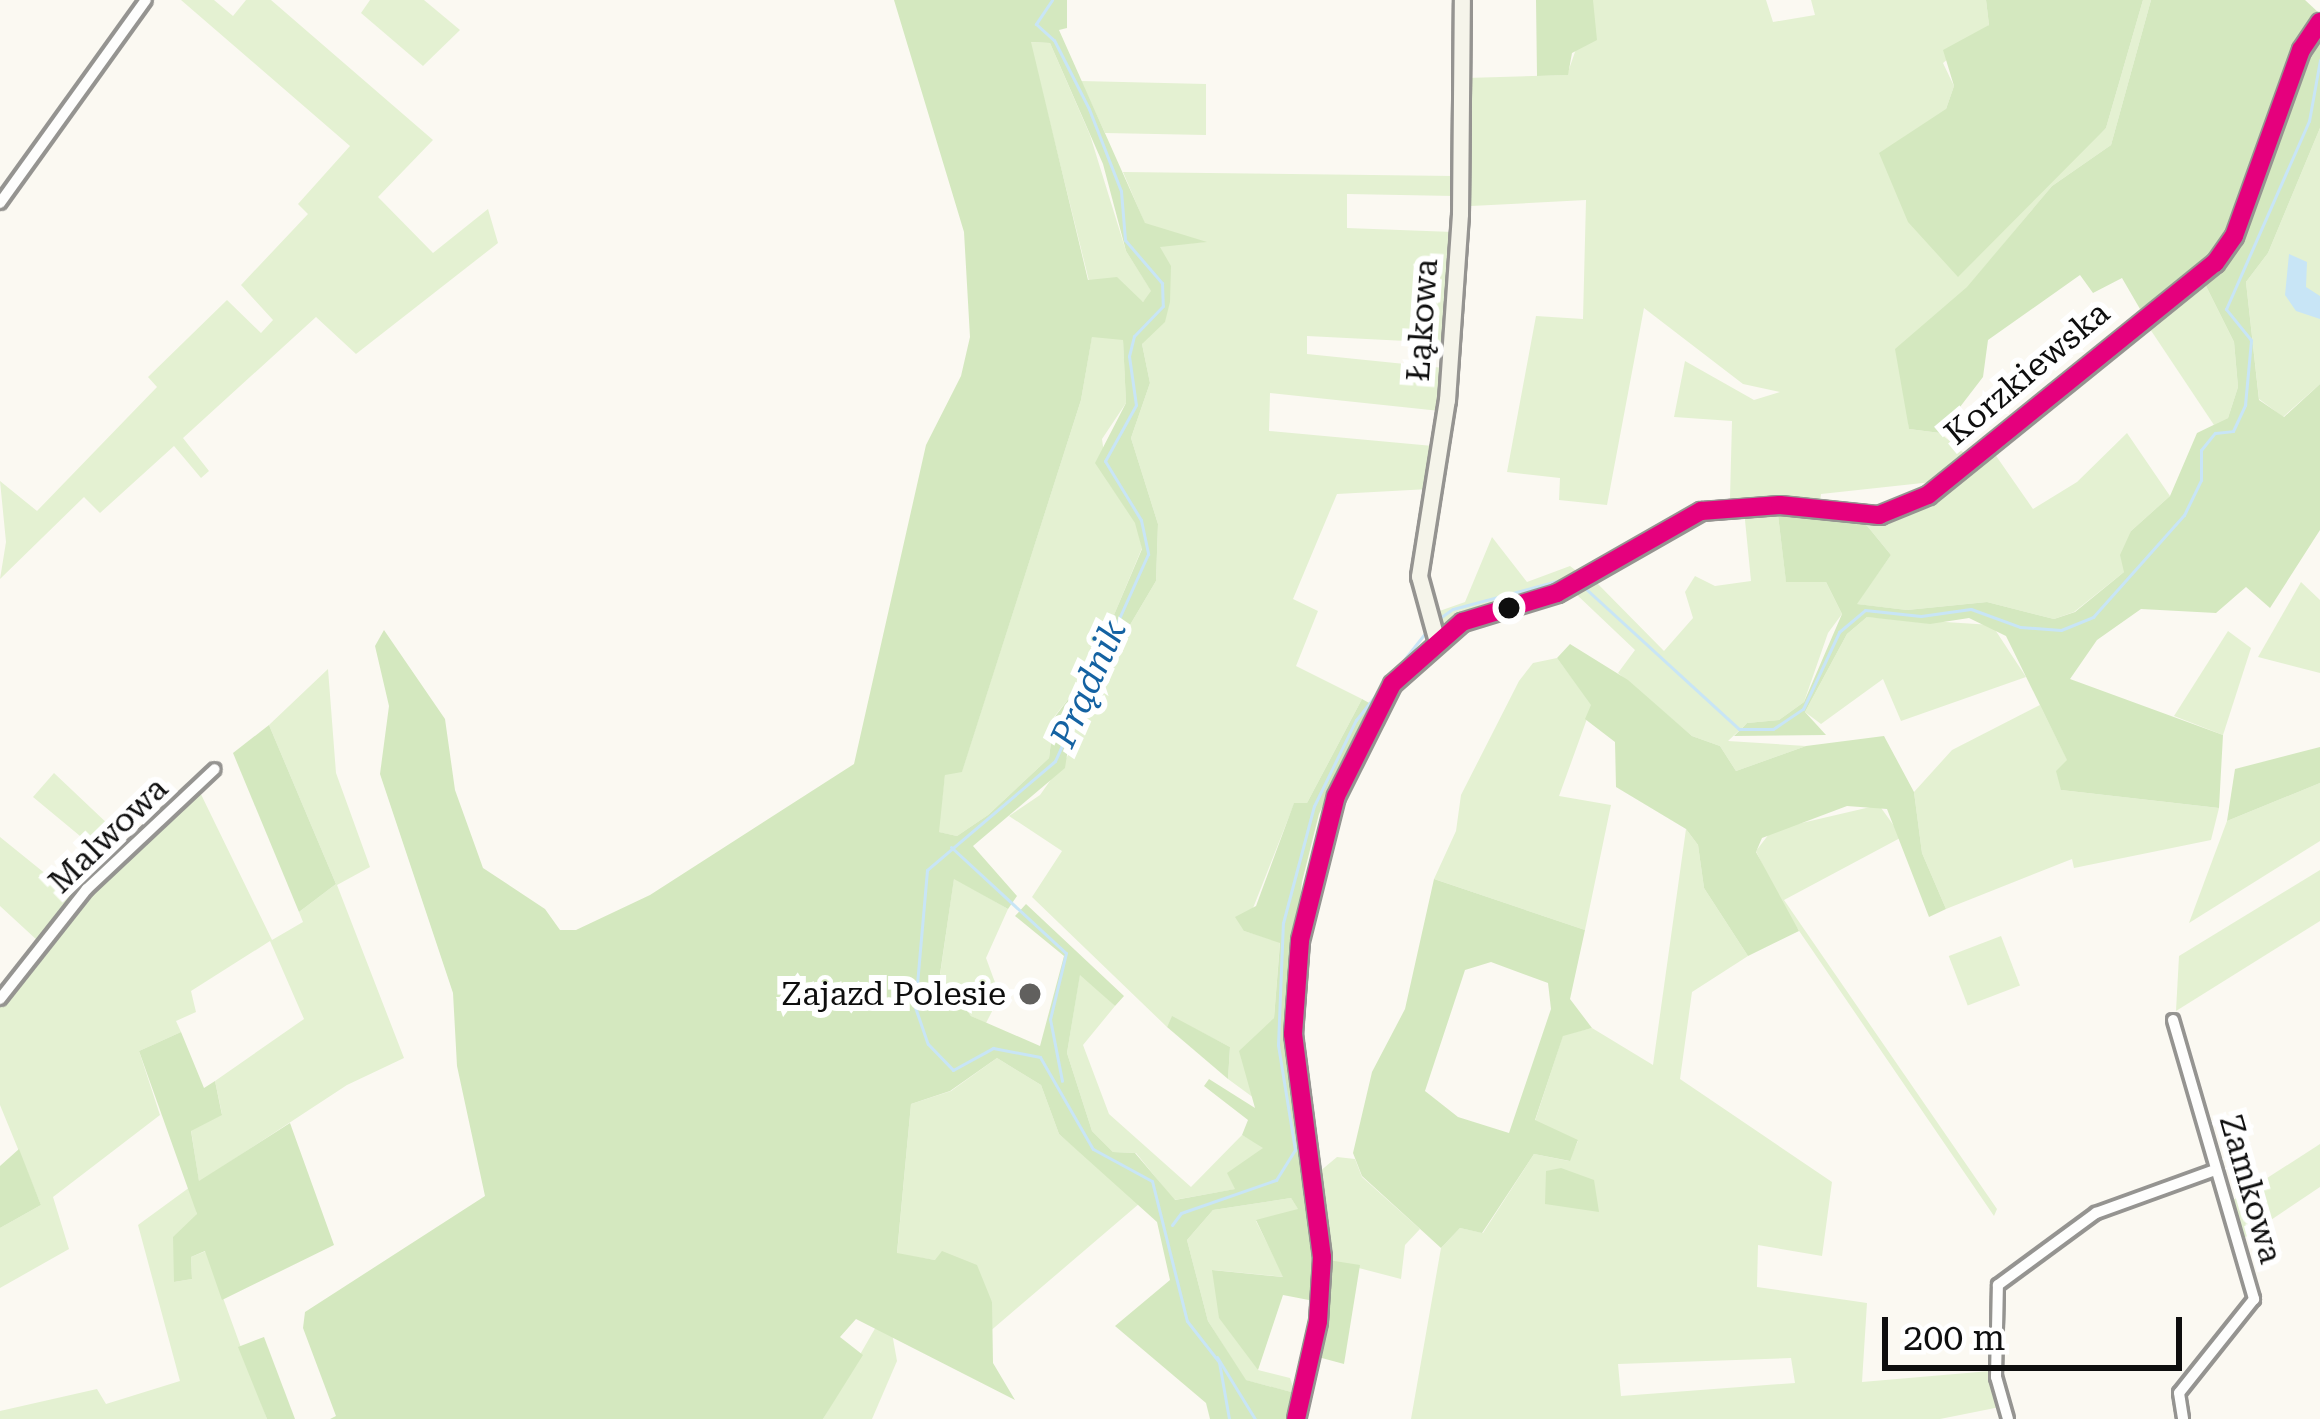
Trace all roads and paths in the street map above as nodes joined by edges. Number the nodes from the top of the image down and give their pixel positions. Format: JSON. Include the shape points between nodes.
{"nodes":[{"id":1,"x":146,"y":0,"type":"edge"},
{"id":2,"x":1462,"y":0,"type":"edge"},
{"id":3,"x":2320,"y":22,"type":"edge"},
{"id":4,"x":0,"y":203,"type":"edge"},
{"id":5,"x":1436,"y":638,"type":"junction"},
{"id":6,"x":215,"y":769,"type":"dead end"},
{"id":7,"x":0,"y":999,"type":"edge"},
{"id":8,"x":2173,"y":1020,"type":"dead end"},
{"id":9,"x":2212,"y":1171,"type":"junction"},
{"id":10,"x":1296,"y":1419,"type":"edge"},
{"id":11,"x":2008,"y":1419,"type":"edge"},
{"id":12,"x":2182,"y":1419,"type":"edge"}],
"edges":[{"from":1,"to":4,"type":"street"},
{"from":2,"to":5,"type":"street","name":"Łąkowa","via":[[1460,214],[1447,400],[1420,576]]},
{"from":3,"to":5,"type":"street","name":"Korzkiewska","via":[[2302,50],[2234,236],[2215,263],[1928,495],[1879,515],[1780,505],[1701,511],[1557,593],[1480,614]]},
{"from":5,"to":10,"type":"street","name":"Korzkiewska","via":[[1372,712],[1312,874],[1293,1034],[1316,1188],[1318,1321]]},
{"from":6,"to":7,"type":"street","name":"Malwowa","via":[[87,889]]},
{"from":8,"to":9,"type":"street","name":"Zamkowa"},
{"from":9,"to":11,"type":"street","via":[[2096,1213],[1998,1286],[1996,1377]]},
{"from":9,"to":12,"type":"street","name":"Zamkowa","via":[[2254,1300],[2180,1394]]}]}
